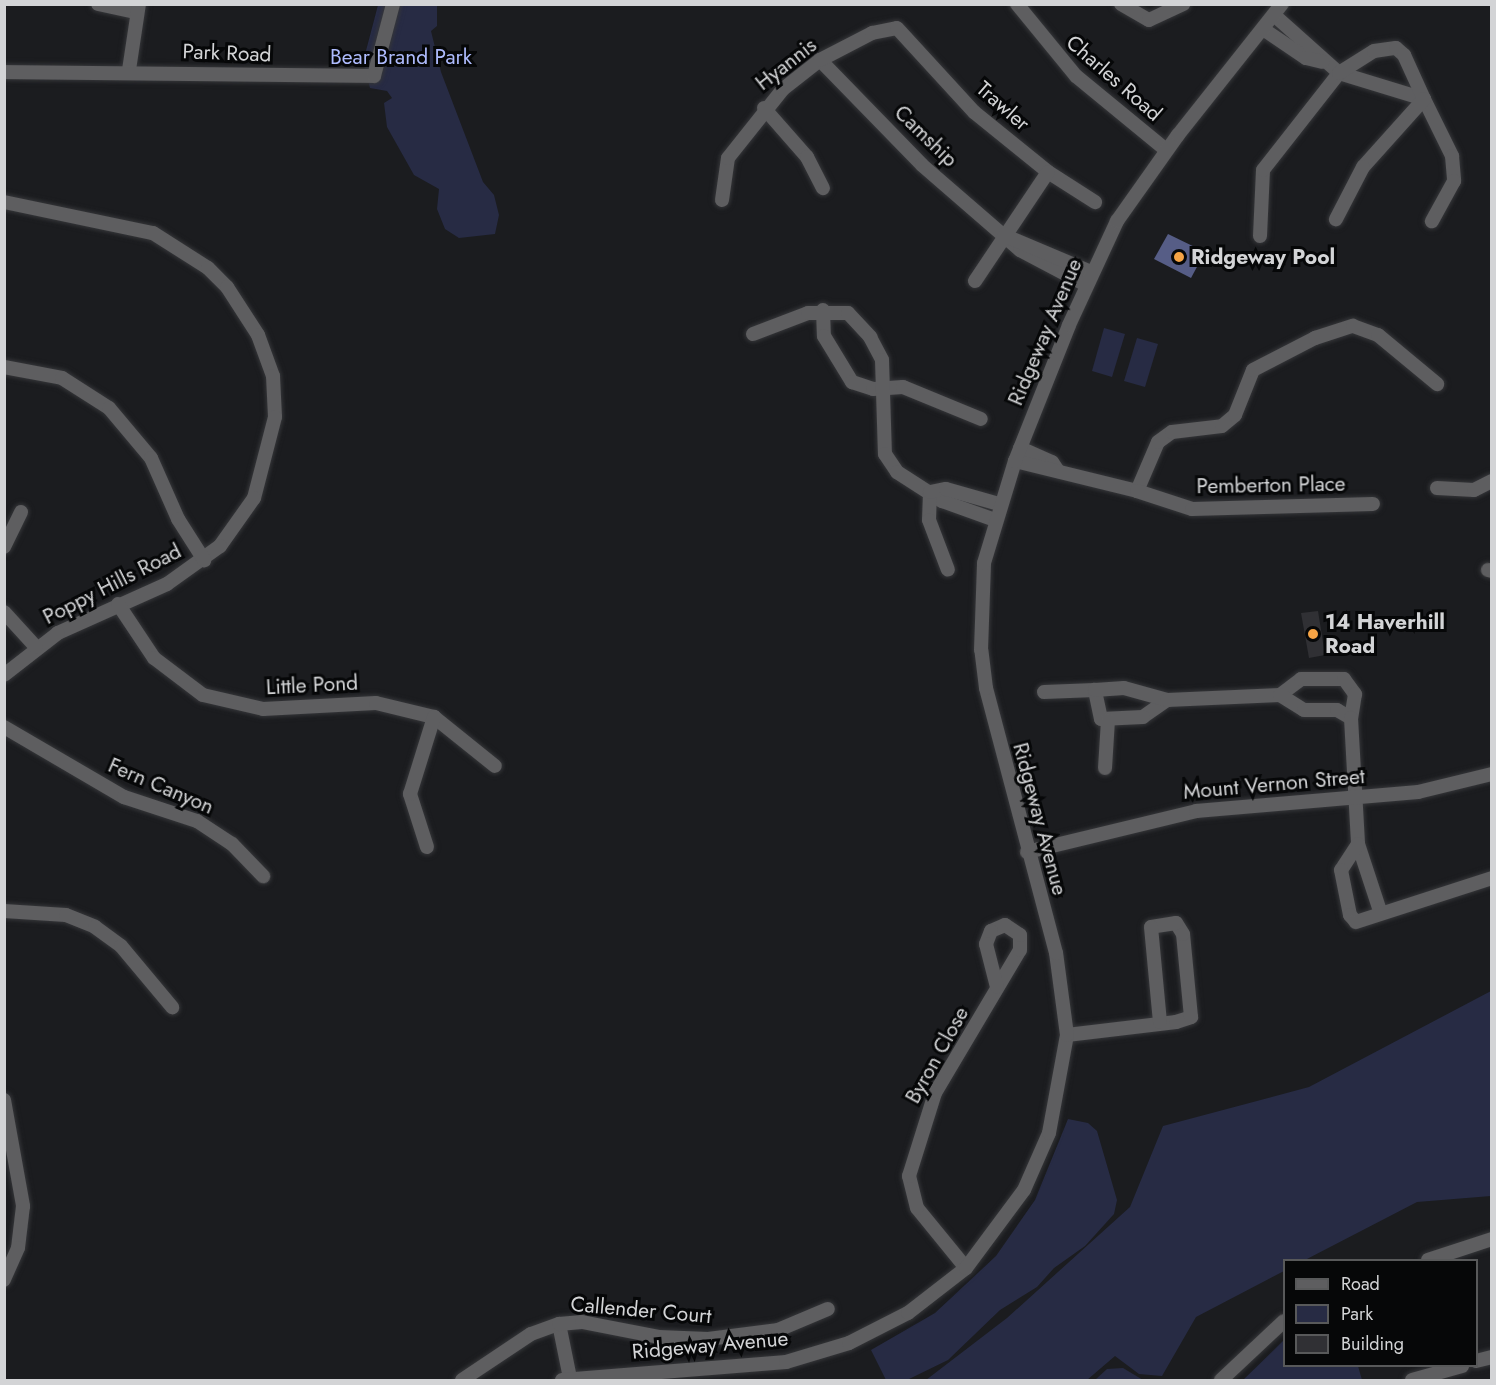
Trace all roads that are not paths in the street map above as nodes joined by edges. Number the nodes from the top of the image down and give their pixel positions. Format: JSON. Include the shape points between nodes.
{"nodes":[{"id":1,"x":98,"y":4,"type":"edge"},
{"id":2,"x":393,"y":4,"type":"edge"},
{"id":3,"x":1017,"y":4,"type":"edge"},
{"id":4,"x":1121,"y":4,"type":"edge"},
{"id":5,"x":1184,"y":4,"type":"edge"},
{"id":6,"x":138,"y":8,"type":"edge"},
{"id":7,"x":1278,"y":10,"type":"edge"},
{"id":8,"x":897,"y":28,"type":"joint"},
{"id":9,"x":1263,"y":28,"type":"junction"},
{"id":10,"x":820,"y":60,"type":"junction"},
{"id":11,"x":1323,"y":62,"type":"junction"},
{"id":12,"x":129,"y":70,"type":"junction"},
{"id":13,"x":4,"y":72,"type":"edge"},
{"id":14,"x":1340,"y":73,"type":"junction"},
{"id":15,"x":1424,"y":99,"type":"junction"},
{"id":16,"x":764,"y":108,"type":"junction"},
{"id":17,"x":1166,"y":150,"type":"junction"},
{"id":18,"x":1048,"y":172,"type":"junction"},
{"id":19,"x":823,"y":188,"type":"dead end"},
{"id":20,"x":722,"y":200,"type":"dead end"},
{"id":21,"x":4,"y":202,"type":"edge"},
{"id":22,"x":1095,"y":202,"type":"dead end"},
{"id":23,"x":1336,"y":219,"type":"dead end"},
{"id":24,"x":1432,"y":221,"type":"dead end"},
{"id":25,"x":1260,"y":236,"type":"dead end"},
{"id":26,"x":1008,"y":237,"type":"junction"},
{"id":27,"x":1089,"y":279,"type":"junction"},
{"id":28,"x":975,"y":281,"type":"dead end"},
{"id":29,"x":823,"y":310,"type":"junction"},
{"id":30,"x":753,"y":334,"type":"dead end"},
{"id":31,"x":4,"y":367,"type":"edge"},
{"id":32,"x":1437,"y":384,"type":"dead end"},
{"id":33,"x":882,"y":388,"type":"junction"},
{"id":34,"x":981,"y":419,"type":"dead end"},
{"id":35,"x":1020,"y":448,"type":"junction"},
{"id":36,"x":1015,"y":461,"type":"junction"},
{"id":37,"x":1058,"y":471,"type":"junction"},
{"id":38,"x":1491,"y":481,"type":"edge"},
{"id":39,"x":1437,"y":488,"type":"dead end"},
{"id":40,"x":1137,"y":491,"type":"junction"},
{"id":41,"x":930,"y":492,"type":"junction"},
{"id":42,"x":999,"y":504,"type":"junction"},
{"id":43,"x":1373,"y":504,"type":"dead end"},
{"id":44,"x":21,"y":512,"type":"dead end"},
{"id":45,"x":995,"y":520,"type":"junction"},
{"id":46,"x":4,"y":547,"type":"edge"},
{"id":47,"x":204,"y":560,"type":"junction"},
{"id":48,"x":948,"y":570,"type":"dead end"},
{"id":49,"x":118,"y":604,"type":"junction"},
{"id":50,"x":4,"y":612,"type":"edge"},
{"id":51,"x":36,"y":647,"type":"junction"},
{"id":52,"x":4,"y":675,"type":"edge"},
{"id":53,"x":1095,"y":690,"type":"junction"},
{"id":54,"x":1044,"y":692,"type":"dead end"},
{"id":55,"x":1280,"y":695,"type":"junction"},
{"id":56,"x":1167,"y":700,"type":"junction"},
{"id":57,"x":434,"y":717,"type":"junction"},
{"id":58,"x":1351,"y":718,"type":"junction"},
{"id":59,"x":1108,"y":720,"type":"junction"},
{"id":60,"x":4,"y":727,"type":"edge"},
{"id":61,"x":495,"y":766,"type":"dead end"},
{"id":62,"x":1105,"y":768,"type":"dead end"},
{"id":63,"x":1491,"y":774,"type":"edge"},
{"id":64,"x":1352,"y":797,"type":"junction"},
{"id":65,"x":1358,"y":844,"type":"junction"},
{"id":66,"x":427,"y":848,"type":"dead end"},
{"id":67,"x":1027,"y":852,"type":"junction"},
{"id":68,"x":263,"y":876,"type":"dead end"},
{"id":69,"x":1491,"y":878,"type":"edge"},
{"id":70,"x":4,"y":911,"type":"edge"},
{"id":71,"x":1380,"y":911,"type":"junction"},
{"id":72,"x":997,"y":987,"type":"dead end"},
{"id":73,"x":172,"y":1007,"type":"dead end"},
{"id":74,"x":1160,"y":1022,"type":"junction"},
{"id":75,"x":1067,"y":1035,"type":"junction"},
{"id":76,"x":4,"y":1100,"type":"edge"},
{"id":77,"x":1491,"y":1239,"type":"edge"},
{"id":78,"x":1431,"y":1259,"type":"edge"},
{"id":79,"x":966,"y":1268,"type":"junction"},
{"id":80,"x":4,"y":1280,"type":"edge"},
{"id":81,"x":828,"y":1309,"type":"dead end"},
{"id":82,"x":1283,"y":1322,"type":"edge"},
{"id":83,"x":559,"y":1324,"type":"junction"},
{"id":84,"x":1455,"y":1367,"type":"edge"},
{"id":85,"x":566,"y":1379,"type":"edge"},
{"id":86,"x":462,"y":1380,"type":"edge"},
{"id":87,"x":1221,"y":1380,"type":"edge"},
{"id":88,"x":1412,"y":1380,"type":"edge"}],
"edges":[{"from":1,"to":6,"type":"street"},
{"from":2,"to":12,"type":"street","name":"Park Road","via":[[374,76]]},
{"from":3,"to":17,"type":"street","name":"Charles Road","via":[[1076,76]]},
{"from":4,"to":5,"type":"street","via":[[1149,20]]},
{"from":6,"to":12,"type":"street"},
{"from":7,"to":9,"type":"street","name":"Ridgeway Avenue"},
{"from":7,"to":11,"type":"street"},
{"from":8,"to":10,"type":"street","name":"Hyannis","via":[[872,33]]},
{"from":8,"to":18,"type":"street","name":"Trawler","via":[[974,112]]},
{"from":9,"to":11,"type":"street","via":[[1306,58]]},
{"from":9,"to":17,"type":"street","name":"Ridgeway Avenue"},
{"from":10,"to":16,"type":"street","name":"Hyannis"},
{"from":10,"to":26,"type":"street","name":"Camship","via":[[922,165]]},
{"from":11,"to":14,"type":"street"},
{"from":12,"to":13,"type":"street","name":"Park Road"},
{"from":14,"to":15,"type":"street"},
{"from":14,"to":15,"type":"street","via":[[1380,48],[1396,48],[1404,55]]},
{"from":14,"to":25,"type":"street","via":[[1263,170]]},
{"from":15,"to":23,"type":"street","via":[[1363,167]]},
{"from":15,"to":24,"type":"street","via":[[1452,156],[1454,181]]},
{"from":16,"to":19,"type":"street","via":[[807,157]]},
{"from":16,"to":20,"type":"street","name":"Hyannis","via":[[728,158]]},
{"from":17,"to":27,"type":"street","name":"Ridgeway Avenue","via":[[1117,221]]},
{"from":18,"to":22,"type":"street","name":"Trawler"},
{"from":18,"to":26,"type":"street"},
{"from":21,"to":47,"type":"street","name":"Poppy Hills Road","via":[[142,230],[167,240],[217,276],[252,322],[274,385],[275,417],[268,455],[254,498],[240,522]]},
{"from":26,"to":27,"type":"street","name":"Camship","via":[[1020,250]]},
{"from":26,"to":28,"type":"street"},
{"from":27,"to":35,"type":"street","name":"Ridgeway Avenue"},
{"from":29,"to":30,"type":"street"},
{"from":29,"to":33,"type":"street","via":[[824,336],[845,376],[860,386]]},
{"from":29,"to":33,"type":"street","via":[[849,313],[864,328],[882,360]]},
{"from":31,"to":47,"type":"street","via":[[62,378],[109,408],[151,458],[178,519]]},
{"from":32,"to":40,"type":"street","via":[[1378,335],[1353,326],[1315,338],[1253,370],[1235,415],[1222,426],[1172,432],[1158,442]]},
{"from":33,"to":34,"type":"street","via":[[917,391]]},
{"from":33,"to":41,"type":"street","via":[[885,454],[907,482]]},
{"from":35,"to":36,"type":"street","name":"Ridgeway Avenue"},
{"from":35,"to":37,"type":"street","via":[[1052,462]]},
{"from":36,"to":37,"type":"street","name":"Pemberton Place"},
{"from":36,"to":42,"type":"street","name":"Ridgeway Avenue"},
{"from":37,"to":40,"type":"street","name":"Pemberton Place"},
{"from":38,"to":39,"type":"street","via":[[1474,490]]},
{"from":40,"to":43,"type":"street","name":"Pemberton Place","via":[[1192,509]]},
{"from":41,"to":42,"type":"street","via":[[946,489]]},
{"from":41,"to":45,"type":"street","via":[[942,501]]},
{"from":41,"to":48,"type":"street","via":[[929,520]]},
{"from":42,"to":45,"type":"street","name":"Ridgeway Avenue"},
{"from":44,"to":46,"type":"street"},
{"from":45,"to":67,"type":"street","name":"Ridgeway Avenue","via":[[984,563],[981,650],[993,725]]},
{"from":47,"to":49,"type":"street","name":"Poppy Hills Road","via":[[166,584]]},
{"from":49,"to":51,"type":"street","name":"Poppy Hills Road"},
{"from":49,"to":57,"type":"street","name":"Little Pond","via":[[154,658],[202,694],[263,710],[294,710],[331,702],[376,703]]},
{"from":50,"to":51,"type":"street"},
{"from":51,"to":52,"type":"street","name":"Poppy Hills Road"},
{"from":53,"to":54,"type":"street"},
{"from":53,"to":56,"type":"street","via":[[1124,688]]},
{"from":53,"to":59,"type":"street","via":[[1097,712]]},
{"from":55,"to":56,"type":"street"},
{"from":55,"to":58,"type":"street","via":[[1304,710],[1337,710]]},
{"from":55,"to":58,"type":"street","via":[[1301,679],[1344,679],[1355,694]]},
{"from":56,"to":59,"type":"street","via":[[1143,717]]},
{"from":57,"to":61,"type":"street","name":"Little Pond"},
{"from":57,"to":66,"type":"street","via":[[410,794]]},
{"from":58,"to":64,"type":"street"},
{"from":59,"to":62,"type":"street"},
{"from":60,"to":68,"type":"street","name":"Fern Canyon","via":[[124,797],[197,821],[232,844]]},
{"from":63,"to":64,"type":"street","name":"Mount Vernon Street","via":[[1418,792]]},
{"from":64,"to":65,"type":"street"},
{"from":64,"to":67,"type":"street","name":"Mount Vernon Street","via":[[1196,811]]},
{"from":65,"to":71,"type":"street"},
{"from":65,"to":71,"type":"street","via":[[1341,870],[1350,915],[1365,922]]},
{"from":67,"to":75,"type":"street","name":"Ridgeway Avenue","via":[[1056,953]]},
{"from":69,"to":71,"type":"street"},
{"from":70,"to":73,"type":"street","via":[[66,915],[95,927],[121,946]]},
{"from":72,"to":79,"type":"street","name":"Byron Close","via":[[935,1093],[909,1176],[917,1208]]},
{"from":74,"to":74,"type":"street","via":[[1191,1017],[1183,934],[1176,923],[1151,927]]},
{"from":74,"to":75,"type":"street"},
{"from":75,"to":79,"type":"street","name":"Ridgeway Avenue","via":[[1063,1071],[1038,1160],[1008,1215]]},
{"from":76,"to":80,"type":"street","via":[[23,1206],[18,1248]]},
{"from":77,"to":78,"type":"street"},
{"from":79,"to":85,"type":"street","name":"Ridgeway Avenue","via":[[880,1329],[819,1354],[762,1365]]},
{"from":81,"to":83,"type":"street","name":"Callender Court","via":[[778,1330],[708,1339],[658,1337],[582,1322]]},
{"from":82,"to":87,"type":"street"},
{"from":83,"to":85,"type":"street"},
{"from":83,"to":86,"type":"street","name":"Callender Court","via":[[531,1334]]},
{"from":84,"to":88,"type":"street"}]}
